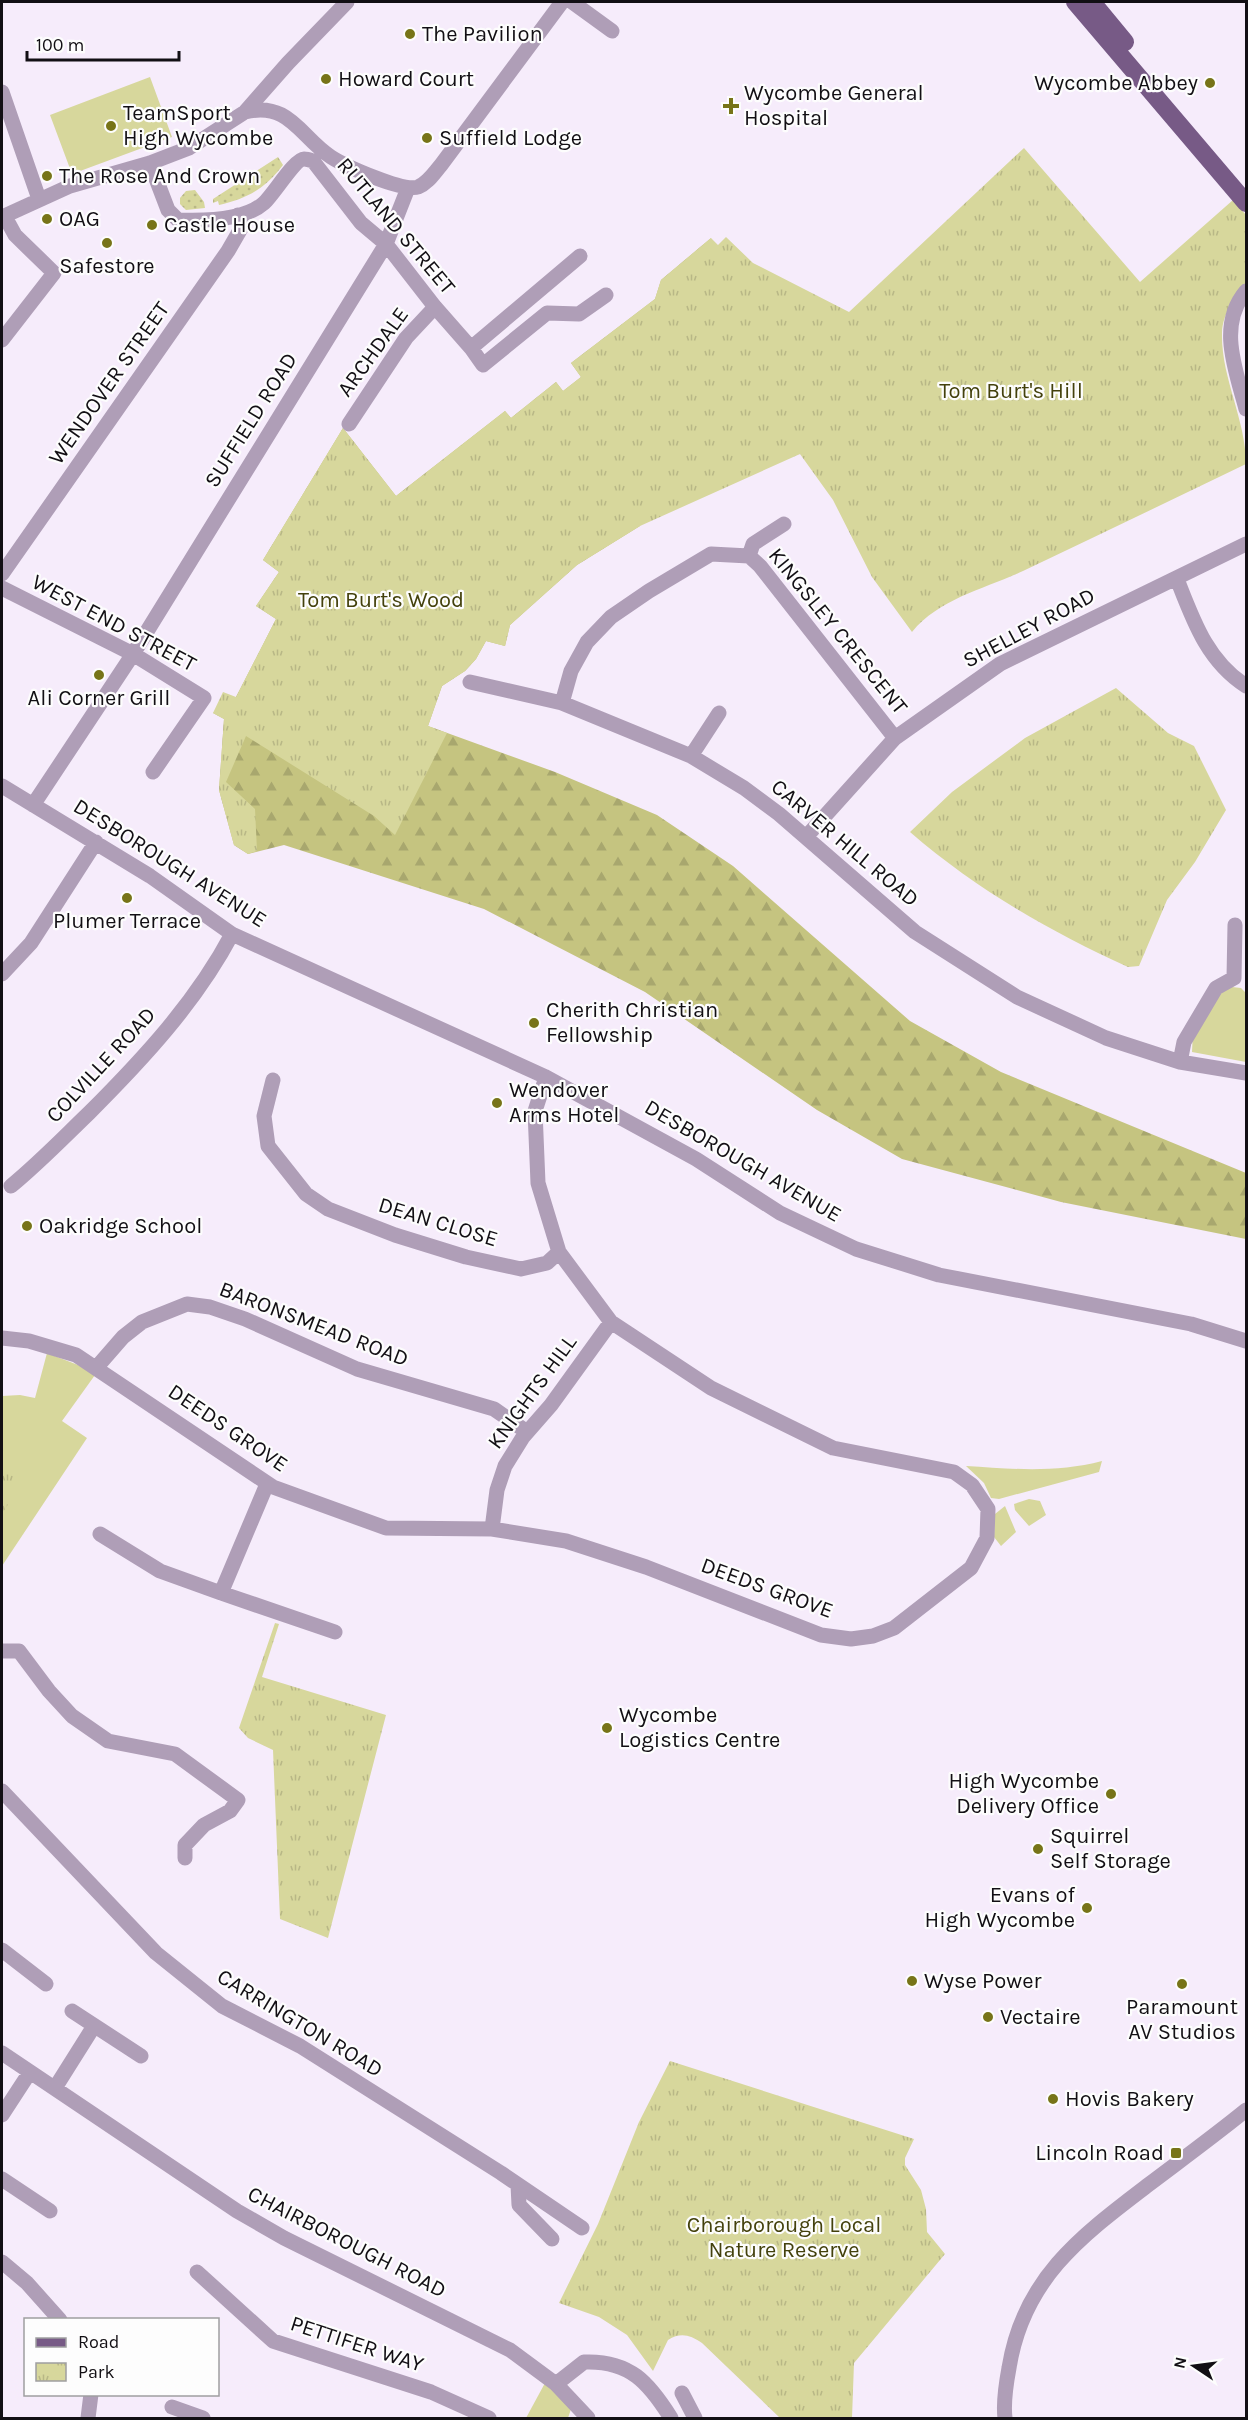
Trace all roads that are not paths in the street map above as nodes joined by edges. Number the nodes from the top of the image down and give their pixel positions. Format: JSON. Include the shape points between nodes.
{"nodes":[{"id":1,"x":347,"y":2,"type":"edge"},
{"id":2,"x":562,"y":2,"type":"edge"},
{"id":3,"x":572,"y":2,"type":"edge"},
{"id":4,"x":1075,"y":2,"type":"edge"},
{"id":5,"x":1092,"y":2,"type":"edge"},
{"id":6,"x":612,"y":31,"type":"dead end"},
{"id":7,"x":288,"y":63,"type":"junction"},
{"id":8,"x":2,"y":92,"type":"edge"},
{"id":9,"x":266,"y":109,"type":"junction"},
{"id":10,"x":247,"y":115,"type":"junction"},
{"id":11,"x":300,"y":127,"type":"junction"},
{"id":12,"x":151,"y":166,"type":"junction"},
{"id":13,"x":1246,"y":186,"type":"edge"},
{"id":14,"x":408,"y":188,"type":"junction"},
{"id":15,"x":39,"y":198,"type":"junction"},
{"id":16,"x":1246,"y":203,"type":"edge"},
{"id":17,"x":238,"y":215,"type":"junction"},
{"id":18,"x":5,"y":221,"type":"edge"},
{"id":19,"x":386,"y":244,"type":"junction"},
{"id":20,"x":580,"y":256,"type":"dead end"},
{"id":21,"x":1246,"y":291,"type":"edge"},
{"id":22,"x":606,"y":295,"type":"dead end"},
{"id":23,"x":435,"y":308,"type":"junction"},
{"id":24,"x":2,"y":340,"type":"edge"},
{"id":25,"x":471,"y":348,"type":"junction"},
{"id":26,"x":1246,"y":409,"type":"edge"},
{"id":27,"x":349,"y":424,"type":"dead end"},
{"id":28,"x":784,"y":524,"type":"dead end"},
{"id":29,"x":1246,"y":544,"type":"edge"},
{"id":30,"x":749,"y":556,"type":"junction"},
{"id":31,"x":2,"y":574,"type":"edge"},
{"id":32,"x":1177,"y":579,"type":"junction"},
{"id":33,"x":2,"y":588,"type":"edge"},
{"id":34,"x":133,"y":654,"type":"junction"},
{"id":35,"x":470,"y":682,"type":"dead end"},
{"id":36,"x":1246,"y":686,"type":"edge"},
{"id":37,"x":562,"y":703,"type":"junction"},
{"id":38,"x":720,"y":713,"type":"dead end"},
{"id":39,"x":895,"y":738,"type":"junction"},
{"id":40,"x":691,"y":756,"type":"junction"},
{"id":41,"x":153,"y":772,"type":"dead end"},
{"id":42,"x":2,"y":786,"type":"edge"},
{"id":43,"x":33,"y":805,"type":"junction"},
{"id":44,"x":806,"y":837,"type":"junction"},
{"id":45,"x":96,"y":842,"type":"junction"},
{"id":46,"x":1235,"y":925,"type":"dead end"},
{"id":47,"x":232,"y":934,"type":"junction"},
{"id":48,"x":2,"y":974,"type":"edge"},
{"id":49,"x":1233,"y":978,"type":"junction"},
{"id":50,"x":1246,"y":987,"type":"edge"},
{"id":51,"x":1180,"y":1062,"type":"junction"},
{"id":52,"x":1246,"y":1073,"type":"edge"},
{"id":53,"x":546,"y":1077,"type":"junction"},
{"id":54,"x":273,"y":1080,"type":"dead end"},
{"id":55,"x":11,"y":1186,"type":"dead end"},
{"id":56,"x":560,"y":1252,"type":"junction"},
{"id":57,"x":611,"y":1322,"type":"junction"},
{"id":58,"x":2,"y":1338,"type":"edge"},
{"id":59,"x":1246,"y":1341,"type":"edge"},
{"id":60,"x":96,"y":1368,"type":"junction"},
{"id":61,"x":526,"y":1432,"type":"junction"},
{"id":62,"x":267,"y":1484,"type":"junction"},
{"id":63,"x":492,"y":1529,"type":"junction"},
{"id":64,"x":99,"y":1534,"type":"dead end"},
{"id":65,"x":220,"y":1593,"type":"junction"},
{"id":66,"x":335,"y":1632,"type":"dead end"},
{"id":67,"x":2,"y":1651,"type":"edge"},
{"id":68,"x":2,"y":1791,"type":"edge"},
{"id":69,"x":185,"y":1858,"type":"dead end"},
{"id":70,"x":2,"y":1950,"type":"edge"},
{"id":71,"x":46,"y":1984,"type":"dead end"},
{"id":72,"x":72,"y":2011,"type":"dead end"},
{"id":73,"x":94,"y":2026,"type":"junction"},
{"id":74,"x":2,"y":2053,"type":"edge"},
{"id":75,"x":141,"y":2056,"type":"dead end"},
{"id":76,"x":30,"y":2072,"type":"junction"},
{"id":77,"x":55,"y":2088,"type":"junction"},
{"id":78,"x":1246,"y":2110,"type":"edge"},
{"id":79,"x":2,"y":2115,"type":"edge"},
{"id":80,"x":2,"y":2179,"type":"edge"},
{"id":81,"x":518,"y":2185,"type":"junction"},
{"id":82,"x":51,"y":2211,"type":"dead end"},
{"id":83,"x":582,"y":2228,"type":"dead end"},
{"id":84,"x":552,"y":2239,"type":"dead end"},
{"id":85,"x":2,"y":2262,"type":"edge"},
{"id":86,"x":197,"y":2272,"type":"dead end"},
{"id":87,"x":59,"y":2318,"type":"edge"},
{"id":88,"x":556,"y":2384,"type":"junction"},
{"id":89,"x":682,"y":2392,"type":"dead end"},
{"id":90,"x":91,"y":2396,"type":"edge"},
{"id":91,"x":172,"y":2407,"type":"dead end"},
{"id":92,"x":88,"y":2418,"type":"edge"},
{"id":93,"x":203,"y":2418,"type":"edge"},
{"id":94,"x":489,"y":2418,"type":"edge"},
{"id":95,"x":588,"y":2418,"type":"edge"},
{"id":96,"x":671,"y":2418,"type":"edge"},
{"id":97,"x":695,"y":2418,"type":"edge"},
{"id":98,"x":1005,"y":2418,"type":"edge"}],
"edges":[{"from":1,"to":7,"type":"street"},
{"from":2,"to":14,"type":"street","via":[[429,179],[416,188]]},
{"from":3,"to":6,"type":"street"},
{"from":4,"to":16,"type":"main road"},
{"from":5,"to":13,"type":"main road"},
{"from":7,"to":9,"type":"street","via":[[265,98]]},
{"from":7,"to":10,"type":"street"},
{"from":8,"to":15,"type":"street"},
{"from":9,"to":10,"type":"street"},
{"from":9,"to":11,"type":"street"},
{"from":10,"to":11,"type":"street","via":[[263,112]]},
{"from":10,"to":12,"type":"street","via":[[192,152]]},
{"from":11,"to":14,"type":"street","via":[[331,156]]},
{"from":12,"to":15,"type":"street","via":[[105,175]]},
{"from":12,"to":17,"type":"street","name":"RUTLAND STREET","via":[[168,210],[178,220]]},
{"from":14,"to":19,"type":"street","name":"SUFFIELD ROAD"},
{"from":15,"to":18,"type":"street"},
{"from":17,"to":19,"type":"street","name":"RUTLAND STREET","via":[[262,205],[296,162],[304,159],[313,161],[362,223]]},
{"from":17,"to":31,"type":"street","name":"WENDOVER STREET","via":[[243,225],[228,251]]},
{"from":18,"to":24,"type":"street","via":[[54,273]]},
{"from":19,"to":23,"type":"street","name":"RUTLAND STREET"},
{"from":19,"to":34,"type":"street","name":"SUFFIELD ROAD"},
{"from":20,"to":25,"type":"street"},
{"from":21,"to":26,"type":"street","via":[[1233,313],[1230,332]]},
{"from":22,"to":25,"type":"street","name":"RUTLAND STREET","via":[[579,314],[547,313],[483,365]]},
{"from":23,"to":25,"type":"street","name":"RUTLAND STREET"},
{"from":23,"to":27,"type":"street","name":"ARCHDALE","via":[[406,338]]},
{"from":28,"to":30,"type":"street","via":[[753,544]]},
{"from":29,"to":32,"type":"street","name":"SHELLEY ROAD"},
{"from":30,"to":37,"type":"street","name":"KINGSLEY CRESCENT","via":[[711,554],[611,617],[587,642],[571,671]]},
{"from":30,"to":39,"type":"street","name":"KINGSLEY CRESCENT"},
{"from":32,"to":36,"type":"street","via":[[1199,634],[1219,663]]},
{"from":32,"to":39,"type":"street","name":"SHELLEY ROAD","via":[[1000,664]]},
{"from":33,"to":34,"type":"street","name":"WEST END STREET"},
{"from":34,"to":41,"type":"street","name":"WEST END STREET","via":[[204,698]]},
{"from":34,"to":43,"type":"street","name":"SUFFIELD ROAD"},
{"from":35,"to":37,"type":"street","name":"CARVER HILL ROAD"},
{"from":37,"to":40,"type":"street","name":"CARVER HILL ROAD"},
{"from":38,"to":40,"type":"street"},
{"from":39,"to":44,"type":"street","name":"SHELLEY ROAD"},
{"from":40,"to":44,"type":"street","name":"CARVER HILL ROAD","via":[[744,788]]},
{"from":42,"to":43,"type":"street","name":"DESBOROUGH AVENUE"},
{"from":43,"to":45,"type":"street","name":"DESBOROUGH AVENUE"},
{"from":44,"to":51,"type":"street","name":"CARVER HILL ROAD","via":[[915,932],[1017,997],[1106,1038]]},
{"from":45,"to":47,"type":"street","name":"DESBOROUGH AVENUE"},
{"from":45,"to":48,"type":"street","via":[[31,943]]},
{"from":46,"to":49,"type":"street"},
{"from":47,"to":53,"type":"street","name":"DESBOROUGH AVENUE"},
{"from":47,"to":55,"type":"street","name":"COLVILLE ROAD","via":[[180,1013],[139,1064]]},
{"from":49,"to":50,"type":"street"},
{"from":49,"to":51,"type":"street","via":[[1216,988],[1184,1042]]},
{"from":51,"to":52,"type":"street","name":"CARVER HILL ROAD"},
{"from":53,"to":56,"type":"street","name":"DEEDS GROVE","via":[[535,1111],[538,1184]]},
{"from":53,"to":59,"type":"street","name":"DESBOROUGH AVENUE","via":[[696,1159],[780,1213],[856,1249],[939,1275],[1180,1321]]},
{"from":54,"to":56,"type":"street","name":"DEAN CLOSE","via":[[264,1116],[268,1146],[306,1194],[328,1209],[394,1235],[521,1269],[547,1263]]},
{"from":56,"to":57,"type":"street","name":"DEEDS GROVE"},
{"from":57,"to":61,"type":"street","name":"KNIGHTS HILL","via":[[551,1405]]},
{"from":57,"to":63,"type":"street","name":"DEEDS GROVE","via":[[711,1388],[833,1448],[954,1472],[972,1485],[987,1509],[987,1538],[971,1568],[894,1628],[851,1640],[821,1635],[646,1567],[566,1541]]},
{"from":58,"to":60,"type":"street","name":"DEEDS GROVE","via":[[29,1341],[76,1355]]},
{"from":60,"to":61,"type":"street","name":"BARONSMEAD ROAD","via":[[142,1322],[187,1305],[210,1307],[357,1369],[494,1409]]},
{"from":60,"to":62,"type":"street","name":"DEEDS GROVE"},
{"from":61,"to":63,"type":"street","name":"KNIGHTS HILL","via":[[505,1466]]},
{"from":62,"to":63,"type":"street","name":"DEEDS GROVE","via":[[386,1528]]},
{"from":62,"to":65,"type":"street"},
{"from":64,"to":65,"type":"street","via":[[160,1571]]},
{"from":65,"to":66,"type":"street"},
{"from":67,"to":69,"type":"street","via":[[19,1651],[72,1716],[108,1741],[175,1754],[238,1800],[230,1811],[204,1825],[185,1845]]},
{"from":68,"to":81,"type":"street","name":"CARRINGTON ROAD","via":[[156,1953],[222,2006],[300,2046]]},
{"from":70,"to":71,"type":"street"},
{"from":72,"to":73,"type":"street"},
{"from":73,"to":75,"type":"street"},
{"from":73,"to":77,"type":"street"},
{"from":74,"to":76,"type":"street","name":"CHAIRBOROUGH ROAD"},
{"from":76,"to":77,"type":"street","name":"CHAIRBOROUGH ROAD"},
{"from":76,"to":79,"type":"street"},
{"from":77,"to":88,"type":"street","name":"CHAIRBOROUGH ROAD","via":[[256,2222],[510,2350]]},
{"from":78,"to":98,"type":"street","via":[[1104,2218],[1055,2264],[1022,2318],[1012,2349]]},
{"from":80,"to":82,"type":"street"},
{"from":81,"to":83,"type":"street","name":"CARRINGTON ROAD"},
{"from":81,"to":84,"type":"street","via":[[519,2205]]},
{"from":85,"to":87,"type":"street"},
{"from":86,"to":94,"type":"street","name":"PETTIFER WAY","via":[[273,2341],[431,2392]]},
{"from":88,"to":95,"type":"street","name":"CHAIRBOROUGH ROAD"},
{"from":88,"to":96,"type":"street","via":[[584,2362],[623,2367],[652,2389]]},
{"from":89,"to":97,"type":"street"},
{"from":90,"to":92,"type":"street"},
{"from":91,"to":93,"type":"street"}]}
